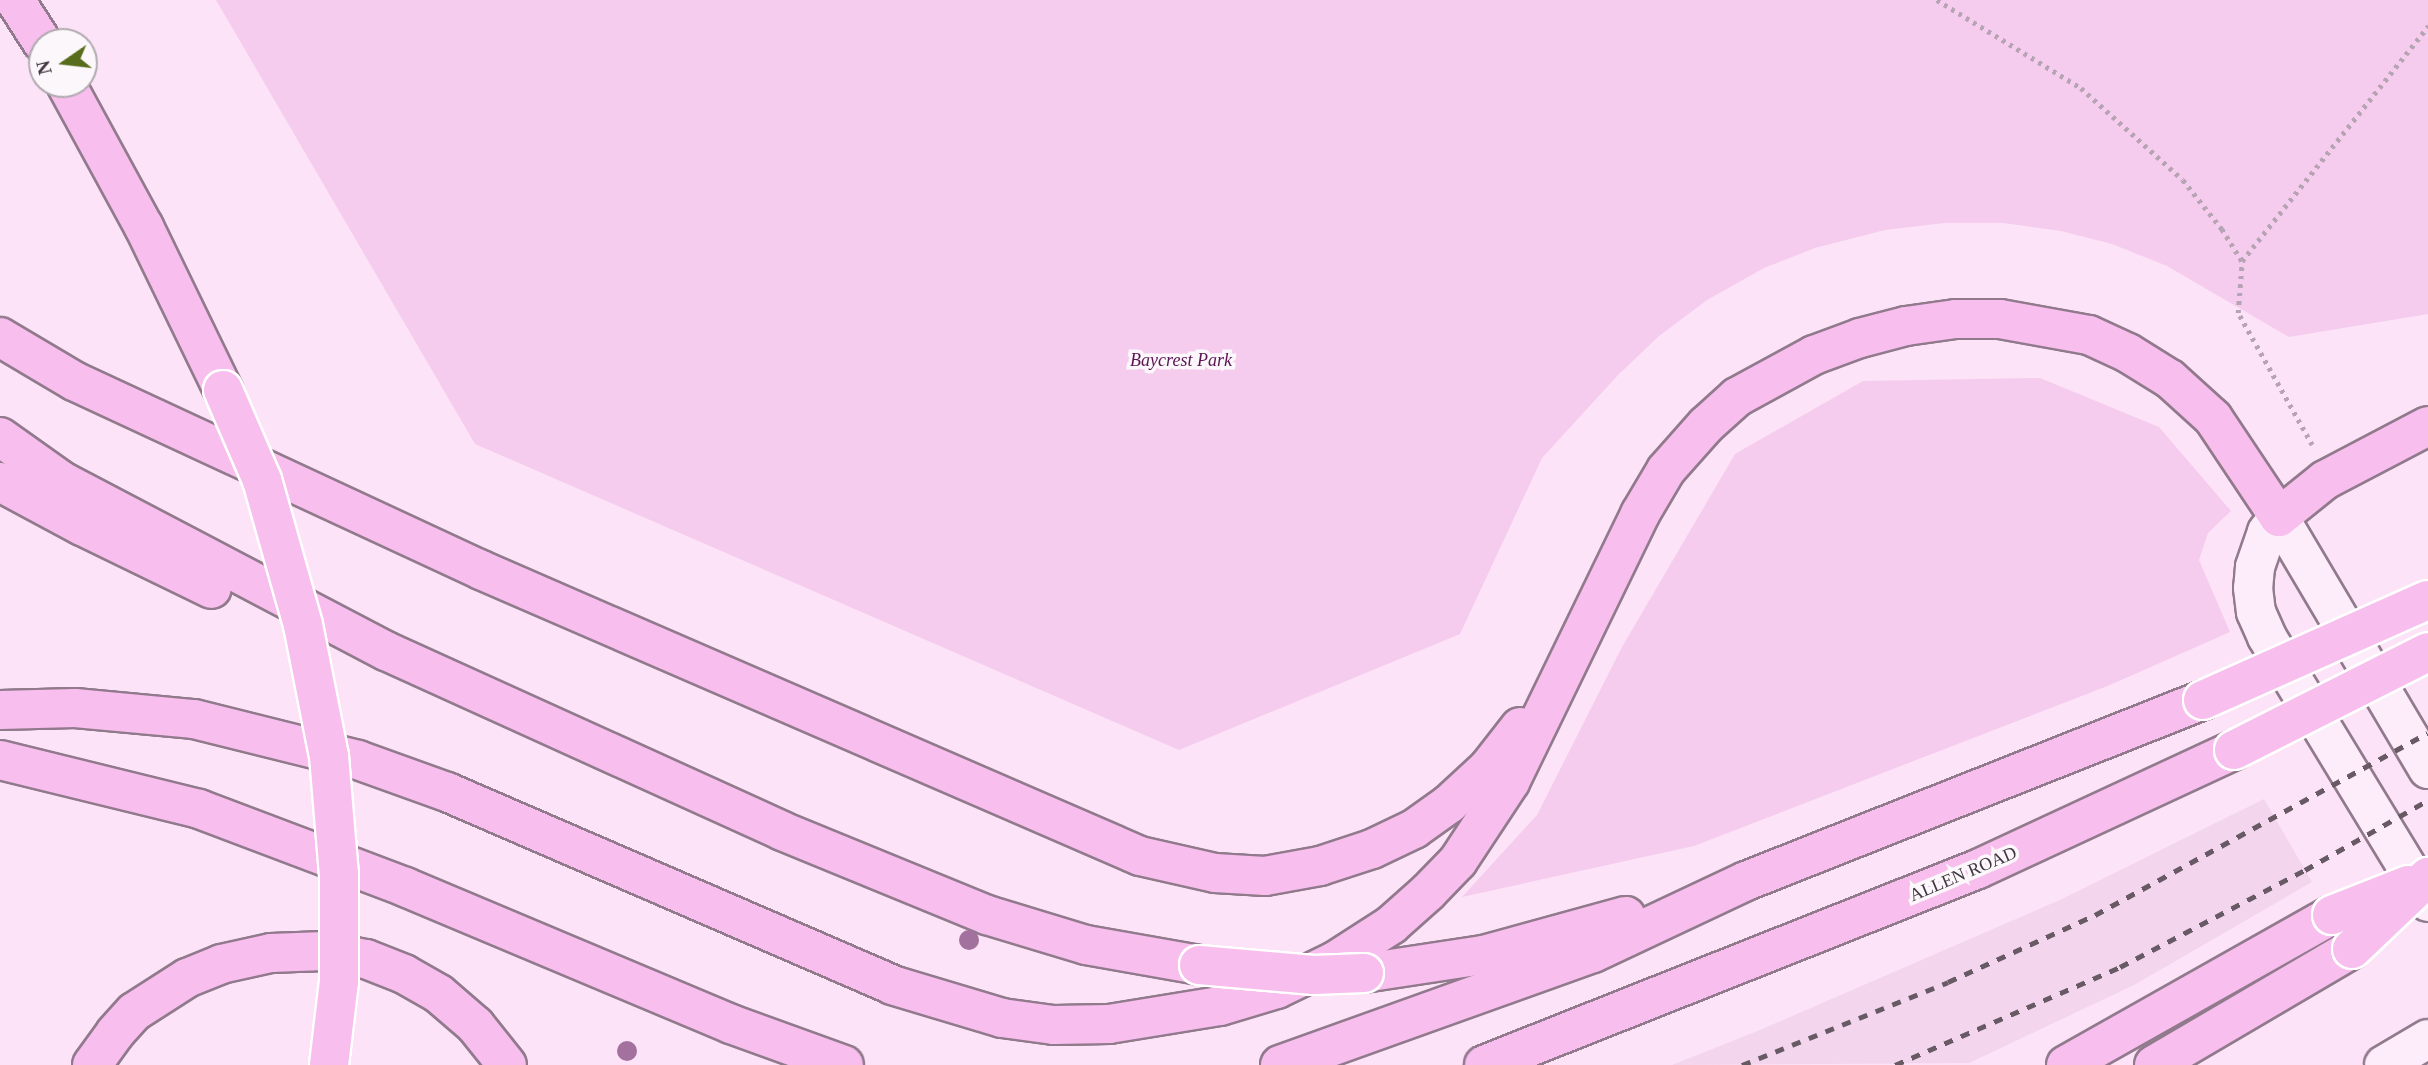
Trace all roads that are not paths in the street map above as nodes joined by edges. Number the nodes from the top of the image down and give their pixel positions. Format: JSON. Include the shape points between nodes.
{"nodes":[{"id":1,"x":15,"y":0,"type":"edge"},
{"id":2,"x":33,"y":28,"type":"edge"},
{"id":3,"x":73,"y":98,"type":"edge"},
{"id":4,"x":0,"y":337,"type":"edge"},
{"id":5,"x":2428,"y":426,"type":"edge"},
{"id":6,"x":0,"y":437,"type":"edge"},
{"id":7,"x":0,"y":482,"type":"edge"},
{"id":8,"x":2279,"y":517,"type":"junction"},
{"id":9,"x":2428,"y":600,"type":"edge"},
{"id":10,"x":1582,"y":631,"type":"junction"},
{"id":11,"x":386,"y":651,"type":"junction"},
{"id":12,"x":2428,"y":652,"type":"edge"},
{"id":13,"x":0,"y":710,"type":"edge"},
{"id":14,"x":0,"y":760,"type":"edge"},
{"id":15,"x":2428,"y":769,"type":"edge"},
{"id":16,"x":2428,"y":877,"type":"edge"},
{"id":17,"x":1746,"y":881,"type":"junction"},
{"id":18,"x":2428,"y":902,"type":"edge"},
{"id":19,"x":2428,"y":1039,"type":"edge"},
{"id":20,"x":92,"y":1065,"type":"edge"},
{"id":21,"x":329,"y":1065,"type":"edge"},
{"id":22,"x":507,"y":1065,"type":"edge"},
{"id":23,"x":845,"y":1065,"type":"edge"},
{"id":24,"x":1280,"y":1065,"type":"edge"},
{"id":25,"x":1484,"y":1065,"type":"edge"},
{"id":26,"x":2066,"y":1065,"type":"edge"},
{"id":27,"x":2154,"y":1065,"type":"edge"},
{"id":28,"x":2384,"y":1065,"type":"edge"}],
"edges":[{"from":1,"to":2,"type":"highway"},
{"from":3,"to":21,"type":"highway","bridge":true,"via":[[144,227],[223,390],[262,480],[303,625],[329,756],[339,874],[339,981]]},
{"from":4,"to":10,"type":"highway","via":[[74,382],[481,570],[1140,856],[1215,873],[1265,876],[1320,866],[1415,829],[1488,768],[1536,707]]},
{"from":5,"to":8,"type":"highway","via":[[2325,480]]},
{"from":6,"to":11,"type":"highway","via":[[62,481]]},
{"from":7,"to":11,"type":"highway","via":[[202,585]]},
{"from":8,"to":10,"type":"highway","via":[[2214,418],[2170,379],[2128,353],[2089,335],[2000,319],[1906,326],[1860,338],[1778,372],[1737,397],[1706,425],[1667,470],[1640,514]]},
{"from":8,"to":15,"type":"street"},
{"from":8,"to":18,"type":"street","via":[[2267,532],[2255,567],[2256,612],[2267,638]]},
{"from":9,"to":17,"type":"highway","bridge":true,"via":[[2203,700]]},
{"from":10,"to":13,"type":"highway","via":[[1485,824],[1458,861],[1391,925],[1335,961],[1277,989],[1207,1009],[1110,1024],[1054,1025],[1002,1018],[892,985],[447,792],[358,760],[194,719],[87,709]]},
{"from":11,"to":17,"type":"highway","bridge":true,"via":[[782,831],[987,915],[1086,945],[1199,965],[1314,975],[1364,973],[1483,955]]},
{"from":12,"to":25,"type":"highway","name":"ALLEN ROAD","bridge":true,"via":[[2234,750],[1978,869]]},
{"from":14,"to":23,"type":"highway","via":[[212,814],[405,887],[731,1024]]},
{"from":16,"to":26,"type":"highway","bridge":true,"via":[[2332,915]]},
{"from":16,"to":27,"type":"highway","bridge":true,"via":[[2352,949]]},
{"from":17,"to":24,"type":"highway","via":[[1593,953]]},
{"from":19,"to":28,"type":"street"},
{"from":20,"to":22,"type":"highway","via":[[134,1012],[187,978],[221,964],[271,953],[324,951],[366,959],[439,994],[475,1025]]}]}
